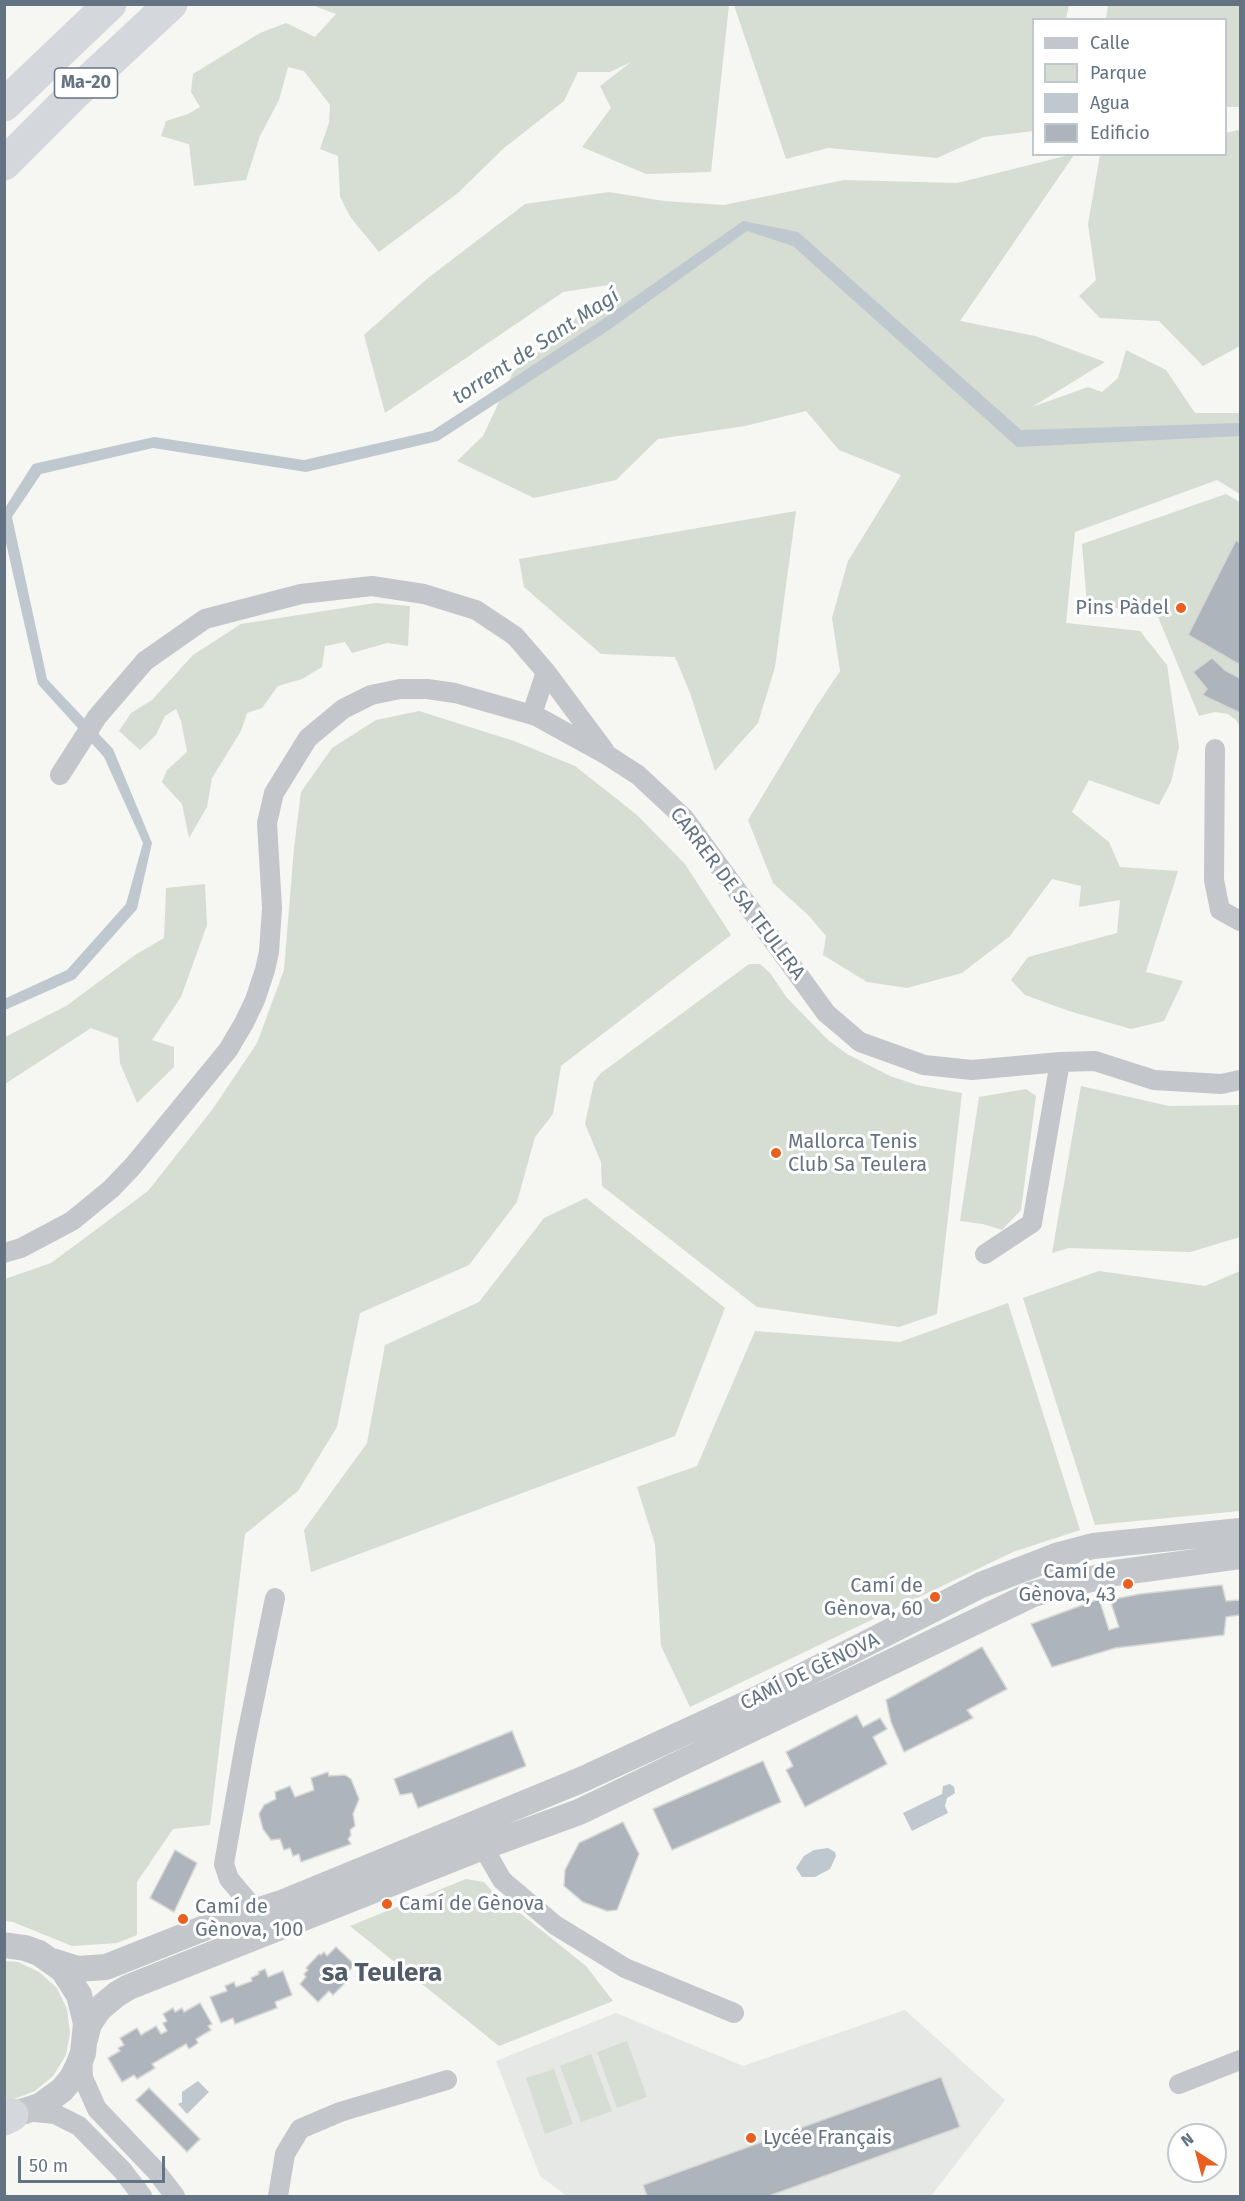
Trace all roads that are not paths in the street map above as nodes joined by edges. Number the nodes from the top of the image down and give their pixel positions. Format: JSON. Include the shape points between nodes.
{"nodes":[{"id":1,"x":110,"y":4,"type":"edge"},
{"id":2,"x":171,"y":4,"type":"edge"},
{"id":3,"x":4,"y":105,"type":"edge"},
{"id":4,"x":4,"y":164,"type":"edge"},
{"id":5,"x":546,"y":672,"type":"junction"},
{"id":6,"x":532,"y":714,"type":"junction"},
{"id":7,"x":1215,"y":749,"type":"dead end"},
{"id":8,"x":607,"y":755,"type":"junction"},
{"id":9,"x":60,"y":776,"type":"dead end"},
{"id":10,"x":1240,"y":921,"type":"edge"},
{"id":11,"x":1060,"y":1062,"type":"junction"},
{"id":12,"x":1240,"y":1080,"type":"edge"},
{"id":13,"x":4,"y":1253,"type":"edge"},
{"id":14,"x":985,"y":1254,"type":"dead end"},
{"id":15,"x":1240,"y":1530,"type":"edge"},
{"id":16,"x":1240,"y":1556,"type":"edge"},
{"id":17,"x":275,"y":1598,"type":"dead end"},
{"id":18,"x":483,"y":1847,"type":"junction"},
{"id":19,"x":257,"y":1912,"type":"junction"},
{"id":20,"x":4,"y":1945,"type":"edge"},
{"id":21,"x":52,"y":1961,"type":"junction"},
{"id":22,"x":734,"y":2013,"type":"dead end"},
{"id":23,"x":84,"y":2046,"type":"junction"},
{"id":24,"x":1240,"y":2060,"type":"edge"},
{"id":25,"x":447,"y":2080,"type":"dead end"},
{"id":26,"x":1179,"y":2084,"type":"dead end"},
{"id":27,"x":12,"y":2115,"type":"edge"},
{"id":28,"x":142,"y":2196,"type":"edge"},
{"id":29,"x":175,"y":2196,"type":"edge"},
{"id":30,"x":278,"y":2196,"type":"edge"}],
"edges":[{"from":1,"to":3,"type":"highway","number":"Ma-20"},
{"from":2,"to":4,"type":"highway","number":"Ma-20"},
{"from":5,"to":6,"type":"street"},
{"from":5,"to":8,"type":"street"},
{"from":5,"to":9,"type":"street","via":[[515,636],[476,610],[424,594],[372,586],[301,594],[205,619],[145,661],[97,717]]},
{"from":6,"to":8,"type":"street","name":"CARRER DE SA TEULERA"},
{"from":6,"to":13,"type":"street","name":"CARRER DE SA TEULERA","via":[[455,693],[400,689],[352,704],[308,738],[274,793],[267,823],[272,908],[269,952],[244,1023],[228,1050],[111,1189],[72,1221]]},
{"from":7,"to":10,"type":"street","via":[[1214,880],[1220,910]]},
{"from":8,"to":11,"type":"street","name":"CARRER DE SA TEULERA","via":[[638,775],[684,818],[826,1013],[860,1042],[924,1065],[972,1070]]},
{"from":11,"to":12,"type":"street","name":"CARRER DE SA TEULERA","via":[[1095,1061],[1154,1080],[1221,1084]]},
{"from":11,"to":14,"type":"street","via":[[1032,1223]]},
{"from":15,"to":19,"type":"street","name":"CAMÍ DE GÈNOVA","via":[[1093,1546],[992,1581],[759,1698],[581,1780]]},
{"from":16,"to":18,"type":"street","name":"CAMÍ DE GÈNOVA","via":[[1115,1574],[1033,1594],[579,1812]]},
{"from":17,"to":19,"type":"street","via":[[224,1864],[229,1879]]},
{"from":18,"to":22,"type":"street","via":[[502,1880],[555,1925],[625,1968]]},
{"from":18,"to":23,"type":"street","name":"CAMÍ DE GÈNOVA","via":[[123,1990],[94,2015]]},
{"from":19,"to":21,"type":"street","name":"CAMÍ DE GÈNOVA","via":[[207,1927],[106,1967],[76,1970]]},
{"from":20,"to":21,"type":"street","via":[[25,1948]]},
{"from":21,"to":23,"type":"street","via":[[63,1970],[79,1995],[86,2023]]},
{"from":23,"to":27,"type":"street","name":"CAMÍ DE GÈNOVA","via":[[72,2078],[62,2090],[40,2106]]},
{"from":23,"to":29,"type":"street","via":[[83,2079],[97,2109]]},
{"from":24,"to":26,"type":"street"},
{"from":25,"to":30,"type":"street","via":[[340,2112],[300,2129],[285,2154]]},
{"from":27,"to":28,"type":"street","via":[[55,2114],[79,2126]]}]}
